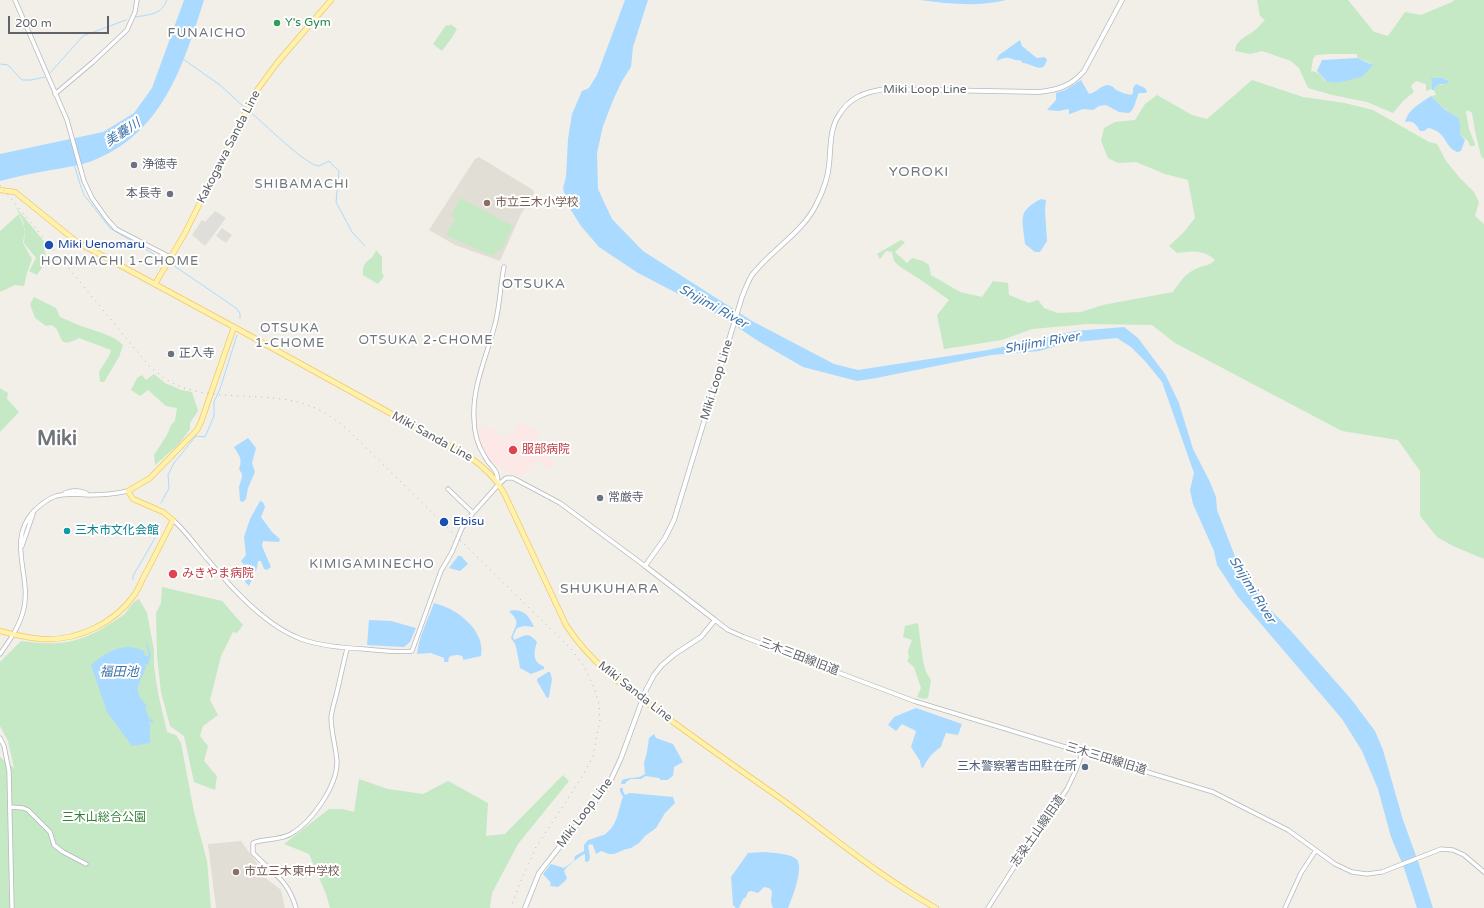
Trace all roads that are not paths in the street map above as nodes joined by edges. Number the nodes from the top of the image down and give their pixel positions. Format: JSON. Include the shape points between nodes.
{"nodes":[{"id":1,"x":15,"y":0,"type":"edge"},
{"id":2,"x":137,"y":0,"type":"edge"},
{"id":3,"x":331,"y":0,"type":"edge"},
{"id":4,"x":1122,"y":0,"type":"edge"},
{"id":5,"x":55,"y":94,"type":"junction"},
{"id":6,"x":0,"y":190,"type":"edge"},
{"id":7,"x":168,"y":260,"type":"junction"},
{"id":8,"x":504,"y":267,"type":"dead end"},
{"id":9,"x":155,"y":284,"type":"junction"},
{"id":10,"x":234,"y":327,"type":"junction"},
{"id":11,"x":498,"y":484,"type":"junction"},
{"id":12,"x":448,"y":489,"type":"dead end"},
{"id":13,"x":128,"y":491,"type":"junction"},
{"id":14,"x":473,"y":513,"type":"junction"},
{"id":15,"x":173,"y":520,"type":"junction"},
{"id":16,"x":645,"y":566,"type":"junction"},
{"id":17,"x":715,"y":620,"type":"junction"},
{"id":18,"x":0,"y":631,"type":"edge"},
{"id":19,"x":14,"y":634,"type":"junction"},
{"id":20,"x":347,"y":648,"type":"junction"},
{"id":21,"x":0,"y":654,"type":"edge"},
{"id":22,"x":642,"y":700,"type":"junction"},
{"id":23,"x":0,"y":738,"type":"edge"},
{"id":24,"x":1083,"y":751,"type":"junction"},
{"id":25,"x":10,"y":807,"type":"junction"},
{"id":26,"x":1316,"y":850,"type":"junction"},
{"id":27,"x":86,"y":864,"type":"dead end"},
{"id":28,"x":1484,"y":872,"type":"edge"},
{"id":29,"x":12,"y":908,"type":"edge"},
{"id":30,"x":296,"y":908,"type":"edge"},
{"id":31,"x":524,"y":908,"type":"edge"},
{"id":32,"x":936,"y":908,"type":"edge"},
{"id":33,"x":988,"y":908,"type":"edge"},
{"id":34,"x":1284,"y":908,"type":"edge"}],
"edges":[{"from":1,"to":5,"type":"street"},
{"from":2,"to":5,"type":"street","via":[[127,30]]},
{"from":3,"to":7,"type":"main road","name":"Kakogawa Sanda Line","via":[[255,93]]},
{"from":4,"to":16,"type":"main road","name":"Miki Loop Line","via":[[1084,71],[1077,79],[1059,89],[1039,92],[885,89],[865,92],[847,104],[834,125],[828,174],[814,209],[804,225],[751,277],[740,303],[674,520]]},
{"from":5,"to":7,"type":"street","via":[[67,120],[86,188],[92,198],[116,229]]},
{"from":6,"to":9,"type":"main road","via":[[15,192],[77,242]]},
{"from":7,"to":9,"type":"main road","name":"Kakogawa Sanda Line"},
{"from":8,"to":11,"type":"street","via":[[496,323],[476,388],[474,419],[476,436],[488,463],[497,472]]},
{"from":9,"to":10,"type":"main road"},
{"from":10,"to":11,"type":"main road","name":"Miki Sanda Line","via":[[468,456],[485,469]]},
{"from":10,"to":13,"type":"main road","via":[[197,430],[150,478]]},
{"from":11,"to":14,"type":"street"},
{"from":11,"to":16,"type":"street","via":[[506,478],[513,478],[550,497]]},
{"from":11,"to":22,"type":"main road","name":"Miki Sanda Line","via":[[576,640],[604,670]]},
{"from":12,"to":14,"type":"street"},
{"from":13,"to":15,"type":"main road","via":[[133,499],[163,512]]},
{"from":13,"to":19,"type":"street","via":[[91,495],[68,494],[44,502],[34,511],[22,532],[20,550],[24,603],[21,619]]},
{"from":14,"to":20,"type":"street","via":[[462,528],[441,570],[412,651]]},
{"from":15,"to":19,"type":"main road","via":[[135,594],[105,623],[71,637],[29,638]]},
{"from":15,"to":20,"type":"street","via":[[185,531],[219,574],[267,619],[300,638]]},
{"from":16,"to":17,"type":"main road"},
{"from":17,"to":22,"type":"main road","name":"Miki Loop Line","via":[[701,636],[662,665],[649,682]]},
{"from":17,"to":24,"type":"street","name":"三木三田線旧道","via":[[728,630],[744,637],[914,701]]},
{"from":18,"to":19,"type":"main road"},
{"from":19,"to":21,"type":"street"},
{"from":20,"to":30,"type":"street","via":[[331,716],[337,765],[330,791],[301,827],[282,838],[257,841],[252,847],[252,853],[284,882],[291,892]]},
{"from":22,"to":31,"type":"main road","name":"Miki Loop Line","via":[[610,784],[539,874]]},
{"from":22,"to":32,"type":"main road","name":"Miki Sanda Line","via":[[892,882]]},
{"from":23,"to":25,"type":"street","via":[[10,771]]},
{"from":24,"to":26,"type":"street","name":"三木三田線旧道","via":[[1213,792],[1288,830]]},
{"from":24,"to":33,"type":"street","name":"志染土山線旧道","via":[[1067,789]]},
{"from":25,"to":27,"type":"street","via":[[28,810],[45,825],[54,845]]},
{"from":25,"to":29,"type":"street"},
{"from":26,"to":28,"type":"street","name":"三木三田線旧道","via":[[1340,867],[1360,873],[1375,873],[1441,849],[1453,850],[1464,855]]},
{"from":26,"to":34,"type":"street"}]}
